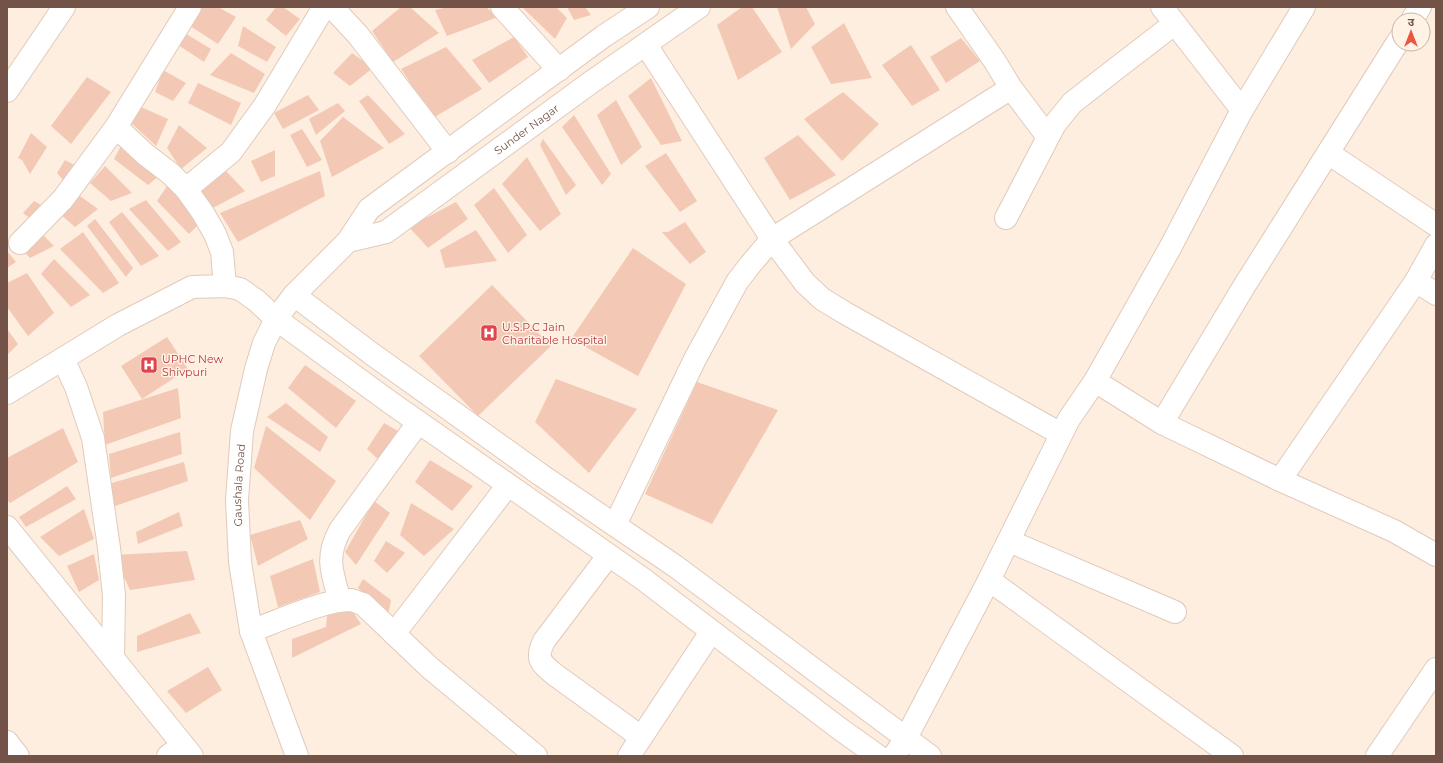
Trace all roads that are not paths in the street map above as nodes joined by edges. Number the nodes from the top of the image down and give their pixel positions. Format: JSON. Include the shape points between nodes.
{"nodes":[{"id":1,"x":64,"y":7,"type":"edge"},
{"id":2,"x":190,"y":7,"type":"edge"},
{"id":3,"x":324,"y":7,"type":"edge"},
{"id":4,"x":332,"y":7,"type":"edge"},
{"id":5,"x":502,"y":7,"type":"edge"},
{"id":6,"x":648,"y":7,"type":"edge"},
{"id":7,"x":699,"y":7,"type":"edge"},
{"id":8,"x":957,"y":7,"type":"edge"},
{"id":9,"x":1162,"y":7,"type":"edge"},
{"id":10,"x":1304,"y":7,"type":"edge"},
{"id":11,"x":1174,"y":24,"type":"junction"},
{"id":12,"x":646,"y":45,"type":"junction"},
{"id":13,"x":1391,"y":52,"type":"edge"},
{"id":14,"x":559,"y":70,"type":"junction"},
{"id":15,"x":1011,"y":88,"type":"junction"},
{"id":16,"x":7,"y":91,"type":"edge"},
{"id":17,"x":1242,"y":110,"type":"junction"},
{"id":18,"x":116,"y":127,"type":"junction"},
{"id":19,"x":1048,"y":137,"type":"junction"},
{"id":20,"x":448,"y":152,"type":"junction"},
{"id":21,"x":1328,"y":153,"type":"junction"},
{"id":22,"x":186,"y":189,"type":"junction"},
{"id":23,"x":1006,"y":218,"type":"dead end"},
{"id":24,"x":1436,"y":225,"type":"edge"},
{"id":25,"x":772,"y":239,"type":"junction"},
{"id":26,"x":348,"y":240,"type":"junction"},
{"id":27,"x":20,"y":243,"type":"dead end"},
{"id":28,"x":1436,"y":245,"type":"edge"},
{"id":29,"x":1416,"y":281,"type":"junction"},
{"id":30,"x":225,"y":286,"type":"junction"},
{"id":31,"x":1436,"y":294,"type":"edge"},
{"id":32,"x":294,"y":295,"type":"junction"},
{"id":33,"x":276,"y":320,"type":"junction"},
{"id":34,"x":62,"y":359,"type":"junction"},
{"id":35,"x":1095,"y":381,"type":"junction"},
{"id":36,"x":7,"y":393,"type":"edge"},
{"id":37,"x":418,"y":422,"type":"junction"},
{"id":38,"x":1162,"y":423,"type":"junction"},
{"id":39,"x":1061,"y":434,"type":"junction"},
{"id":40,"x":1280,"y":480,"type":"junction"},
{"id":41,"x":508,"y":485,"type":"junction"},
{"id":42,"x":615,"y":525,"type":"junction"},
{"id":43,"x":7,"y":527,"type":"edge"},
{"id":44,"x":1009,"y":541,"type":"junction"},
{"id":45,"x":1436,"y":555,"type":"edge"},
{"id":46,"x":608,"y":556,"type":"junction"},
{"id":47,"x":989,"y":580,"type":"junction"},
{"id":48,"x":340,"y":601,"type":"junction"},
{"id":49,"x":1174,"y":612,"type":"dead end"},
{"id":50,"x":252,"y":631,"type":"junction"},
{"id":51,"x":711,"y":632,"type":"junction"},
{"id":52,"x":394,"y":634,"type":"junction"},
{"id":53,"x":113,"y":658,"type":"junction"},
{"id":54,"x":1436,"y":669,"type":"edge"},
{"id":55,"x":641,"y":737,"type":"junction"},
{"id":56,"x":906,"y":738,"type":"junction"},
{"id":57,"x":7,"y":742,"type":"edge"},
{"id":58,"x":181,"y":752,"type":"edge"},
{"id":59,"x":868,"y":753,"type":"edge"},
{"id":60,"x":18,"y":756,"type":"edge"},
{"id":61,"x":296,"y":756,"type":"edge"},
{"id":62,"x":536,"y":756,"type":"edge"},
{"id":63,"x":629,"y":756,"type":"edge"},
{"id":64,"x":894,"y":756,"type":"edge"},
{"id":65,"x":930,"y":756,"type":"edge"},
{"id":66,"x":1232,"y":756,"type":"edge"},
{"id":67,"x":1377,"y":756,"type":"edge"}],
"edges":[{"from":1,"to":16,"type":"street"},
{"from":2,"to":18,"type":"street"},
{"from":3,"to":22,"type":"street","via":[[265,105],[231,152]]},
{"from":4,"to":20,"type":"street","via":[[358,35]]},
{"from":5,"to":14,"type":"street"},
{"from":6,"to":14,"type":"street","name":"Gaushala Road"},
{"from":7,"to":12,"type":"street","name":"Sunder Nagar"},
{"from":8,"to":15,"type":"street"},
{"from":9,"to":11,"type":"street"},
{"from":10,"to":17,"type":"street"},
{"from":11,"to":17,"type":"street"},
{"from":11,"to":19,"type":"street","via":[[1072,103]]},
{"from":12,"to":25,"type":"street"},
{"from":12,"to":26,"type":"street","name":"Sunder Nagar","via":[[386,232]]},
{"from":13,"to":21,"type":"street"},
{"from":14,"to":20,"type":"street","name":"Gaushala Road"},
{"from":15,"to":19,"type":"street"},
{"from":15,"to":25,"type":"street"},
{"from":17,"to":35,"type":"street","via":[[1170,248]]},
{"from":18,"to":22,"type":"street"},
{"from":18,"to":27,"type":"street","via":[[63,199]]},
{"from":19,"to":23,"type":"street"},
{"from":20,"to":26,"type":"street","name":"Gaushala Road","via":[[369,209]]},
{"from":21,"to":24,"type":"street"},
{"from":21,"to":38,"type":"street"},
{"from":22,"to":30,"type":"street","via":[[215,234],[222,252]]},
{"from":25,"to":39,"type":"street","via":[[805,283],[822,299]]},
{"from":25,"to":42,"type":"street","via":[[734,289],[696,359]]},
{"from":26,"to":32,"type":"street","name":"Gaushala Road"},
{"from":28,"to":29,"type":"street"},
{"from":29,"to":31,"type":"street"},
{"from":29,"to":40,"type":"street"},
{"from":30,"to":33,"type":"street","via":[[240,289]]},
{"from":30,"to":34,"type":"street","via":[[192,287],[118,325]]},
{"from":32,"to":33,"type":"street","name":"Gaushala Road"},
{"from":32,"to":42,"type":"street","via":[[372,354]]},
{"from":33,"to":37,"type":"street"},
{"from":33,"to":50,"type":"street","name":"Gaushala Road","via":[[264,343],[242,431],[237,500],[240,562]]},
{"from":34,"to":36,"type":"street"},
{"from":34,"to":53,"type":"street","via":[[76,387],[93,438],[114,596]]},
{"from":35,"to":38,"type":"street"},
{"from":35,"to":39,"type":"street"},
{"from":37,"to":41,"type":"street"},
{"from":37,"to":48,"type":"street","via":[[334,541],[331,553],[332,573]]},
{"from":38,"to":40,"type":"street"},
{"from":39,"to":44,"type":"street"},
{"from":40,"to":45,"type":"street","via":[[1394,531]]},
{"from":41,"to":46,"type":"street"},
{"from":41,"to":52,"type":"street"},
{"from":42,"to":56,"type":"street","via":[[675,566]]},
{"from":43,"to":53,"type":"street"},
{"from":44,"to":47,"type":"street"},
{"from":44,"to":49,"type":"street"},
{"from":46,"to":51,"type":"street","via":[[643,579]]},
{"from":46,"to":55,"type":"street","via":[[544,641],[539,658],[554,674]]},
{"from":47,"to":56,"type":"street"},
{"from":47,"to":66,"type":"street"},
{"from":48,"to":50,"type":"street"},
{"from":48,"to":52,"type":"street","via":[[352,600],[363,604]]},
{"from":50,"to":61,"type":"street","name":"Gaushala Road"},
{"from":51,"to":55,"type":"street"},
{"from":51,"to":59,"type":"street"},
{"from":52,"to":62,"type":"street","via":[[429,667]]},
{"from":53,"to":58,"type":"street"},
{"from":54,"to":67,"type":"street"},
{"from":55,"to":63,"type":"street"},
{"from":56,"to":64,"type":"street"},
{"from":56,"to":65,"type":"street"},
{"from":57,"to":60,"type":"street"}]}
